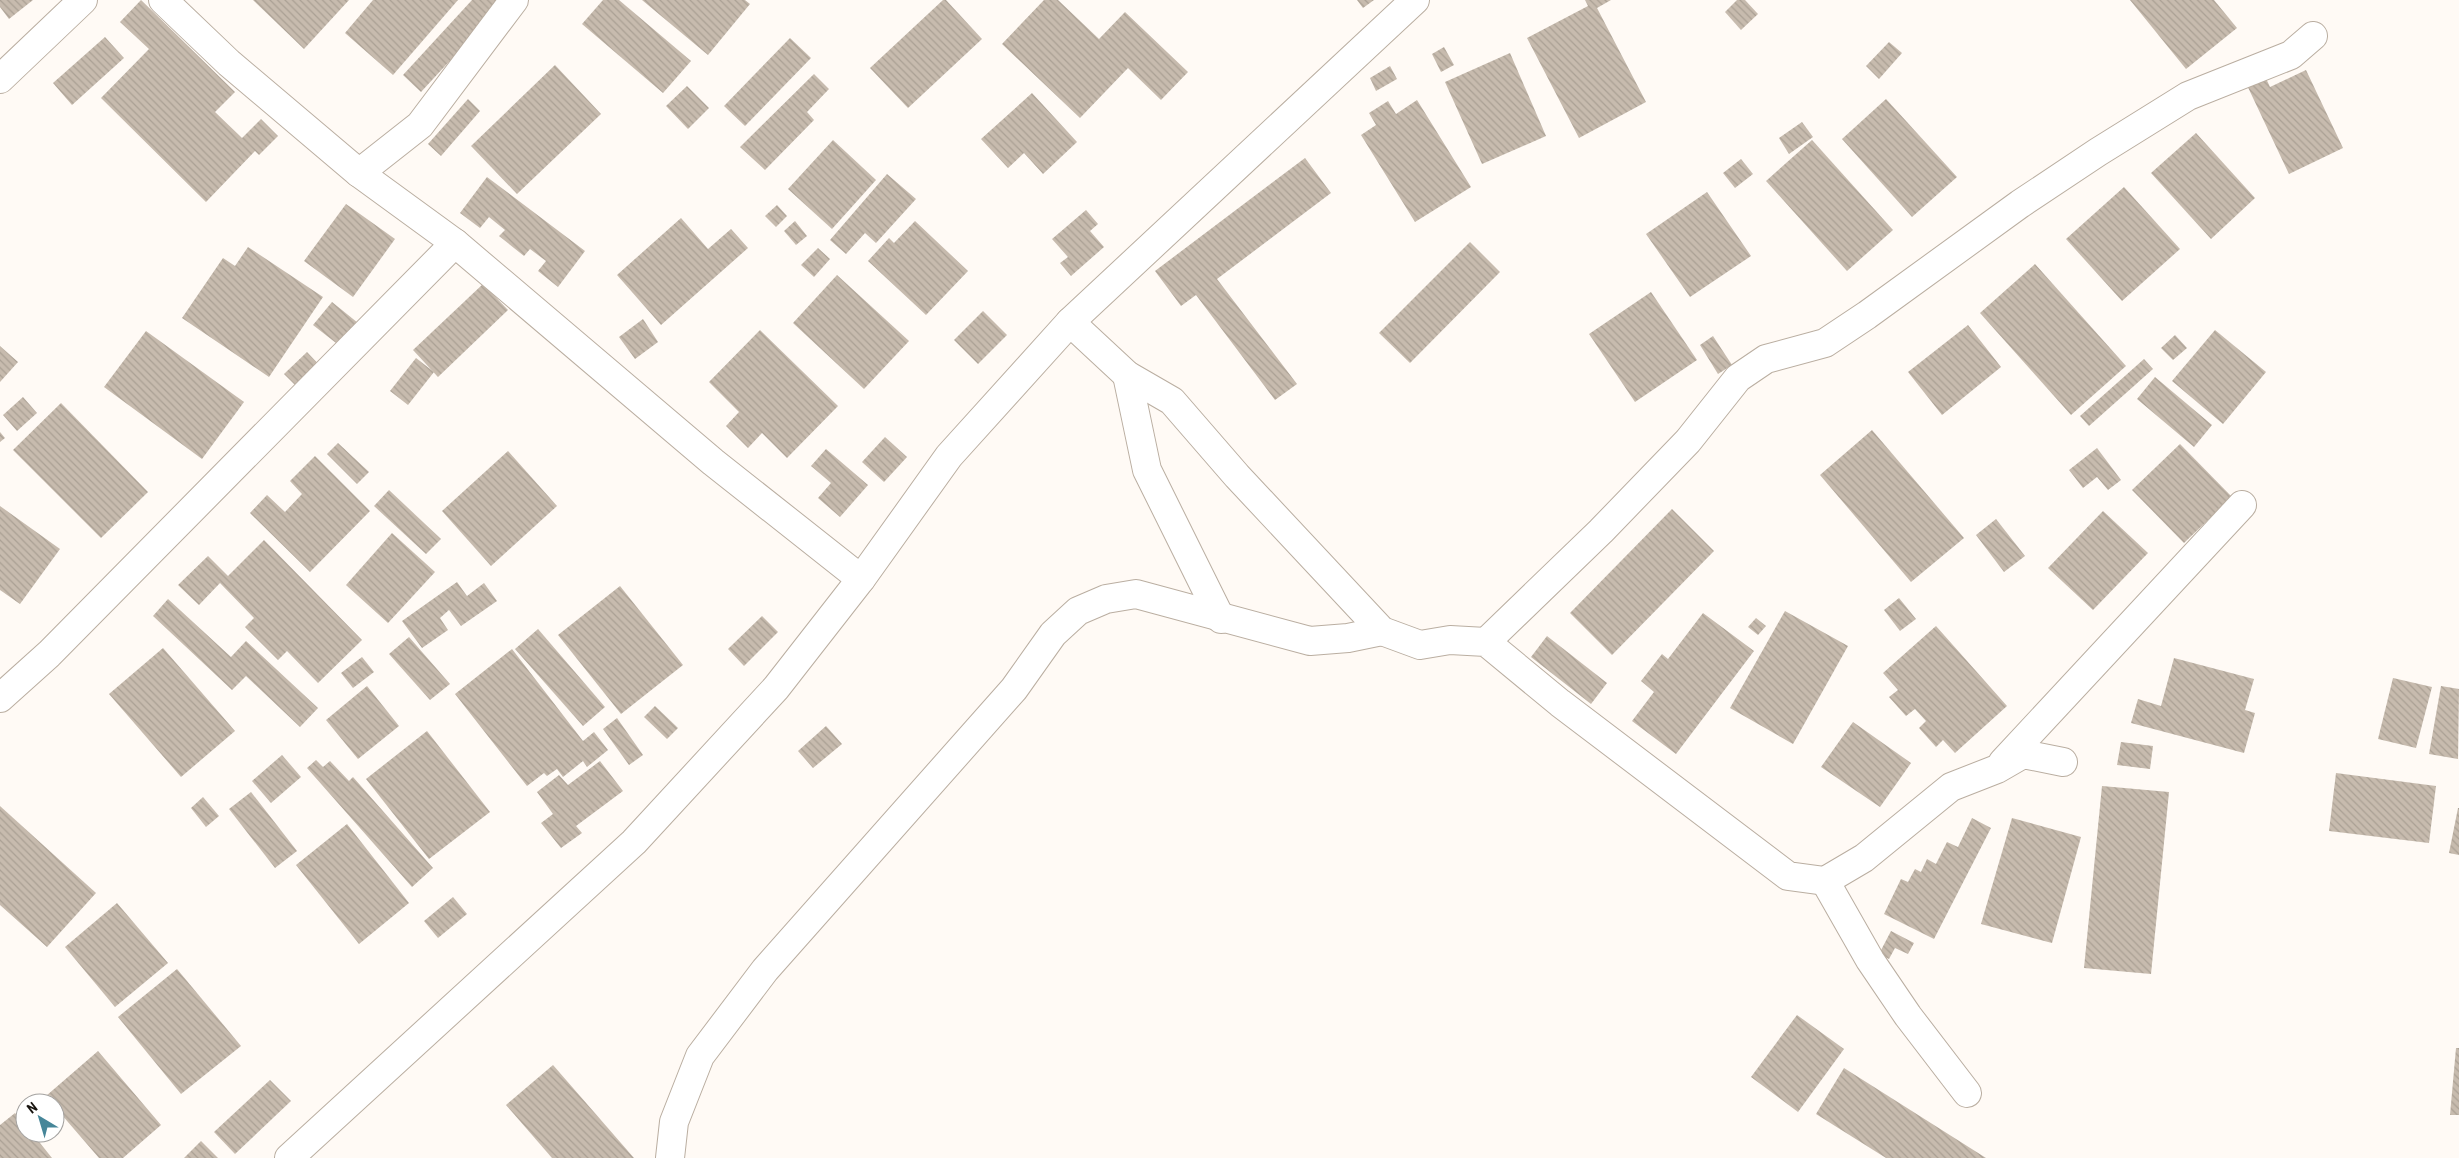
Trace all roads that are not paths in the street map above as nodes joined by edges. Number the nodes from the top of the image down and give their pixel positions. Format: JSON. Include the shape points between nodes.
{"nodes":[{"id":1,"x":83,"y":0,"type":"edge"},
{"id":2,"x":163,"y":0,"type":"edge"},
{"id":3,"x":514,"y":0,"type":"edge"},
{"id":4,"x":1415,"y":0,"type":"edge"},
{"id":5,"x":2313,"y":36,"type":"dead end"},
{"id":6,"x":0,"y":79,"type":"edge"},
{"id":7,"x":360,"y":173,"type":"junction"},
{"id":8,"x":456,"y":243,"type":"junction"},
{"id":9,"x":1070,"y":322,"type":"junction"},
{"id":10,"x":1127,"y":375,"type":"junction"},
{"id":11,"x":2242,"y":504,"type":"dead end"},
{"id":12,"x":861,"y":579,"type":"junction"},
{"id":13,"x":1221,"y":619,"type":"junction"},
{"id":14,"x":1382,"y":631,"type":"junction"},
{"id":15,"x":1486,"y":642,"type":"junction"},
{"id":16,"x":0,"y":698,"type":"edge"},
{"id":17,"x":2063,"y":762,"type":"dead end"},
{"id":18,"x":1997,"y":769,"type":"junction"},
{"id":19,"x":1825,"y":881,"type":"junction"},
{"id":20,"x":1967,"y":1094,"type":"dead end"},
{"id":21,"x":289,"y":1158,"type":"edge"},
{"id":22,"x":670,"y":1158,"type":"edge"}],
"edges":[{"from":1,"to":6,"type":"street"},
{"from":2,"to":7,"type":"street","via":[[229,63]]},
{"from":3,"to":7,"type":"street","via":[[420,125]]},
{"from":4,"to":9,"type":"street"},
{"from":5,"to":15,"type":"street","via":[[2291,55],[2188,96],[2098,152],[1825,343],[1766,359],[1738,378],[1688,441]]},
{"from":7,"to":8,"type":"street"},
{"from":8,"to":12,"type":"street","via":[[714,462]]},
{"from":8,"to":16,"type":"street","via":[[49,654]]},
{"from":9,"to":10,"type":"street"},
{"from":9,"to":12,"type":"street","via":[[949,456]]},
{"from":10,"to":13,"type":"street","via":[[1147,470]]},
{"from":10,"to":14,"type":"street","via":[[1172,401],[1237,476]]},
{"from":11,"to":18,"type":"street"},
{"from":12,"to":21,"type":"street","via":[[776,688],[634,842]]},
{"from":13,"to":14,"type":"street","via":[[1310,641]]},
{"from":13,"to":22,"type":"street","via":[[1136,594],[1106,599],[1078,611],[1053,634],[1014,689],[765,970],[700,1056],[674,1122]]},
{"from":14,"to":15,"type":"street","via":[[1420,645],[1450,640]]},
{"from":15,"to":19,"type":"street","via":[[1560,703],[1788,876]]},
{"from":17,"to":18,"type":"street","via":[[2023,754]]},
{"from":18,"to":19,"type":"street","via":[[1952,787],[1864,858]]},
{"from":19,"to":20,"type":"street","via":[[1870,960]]}]}
